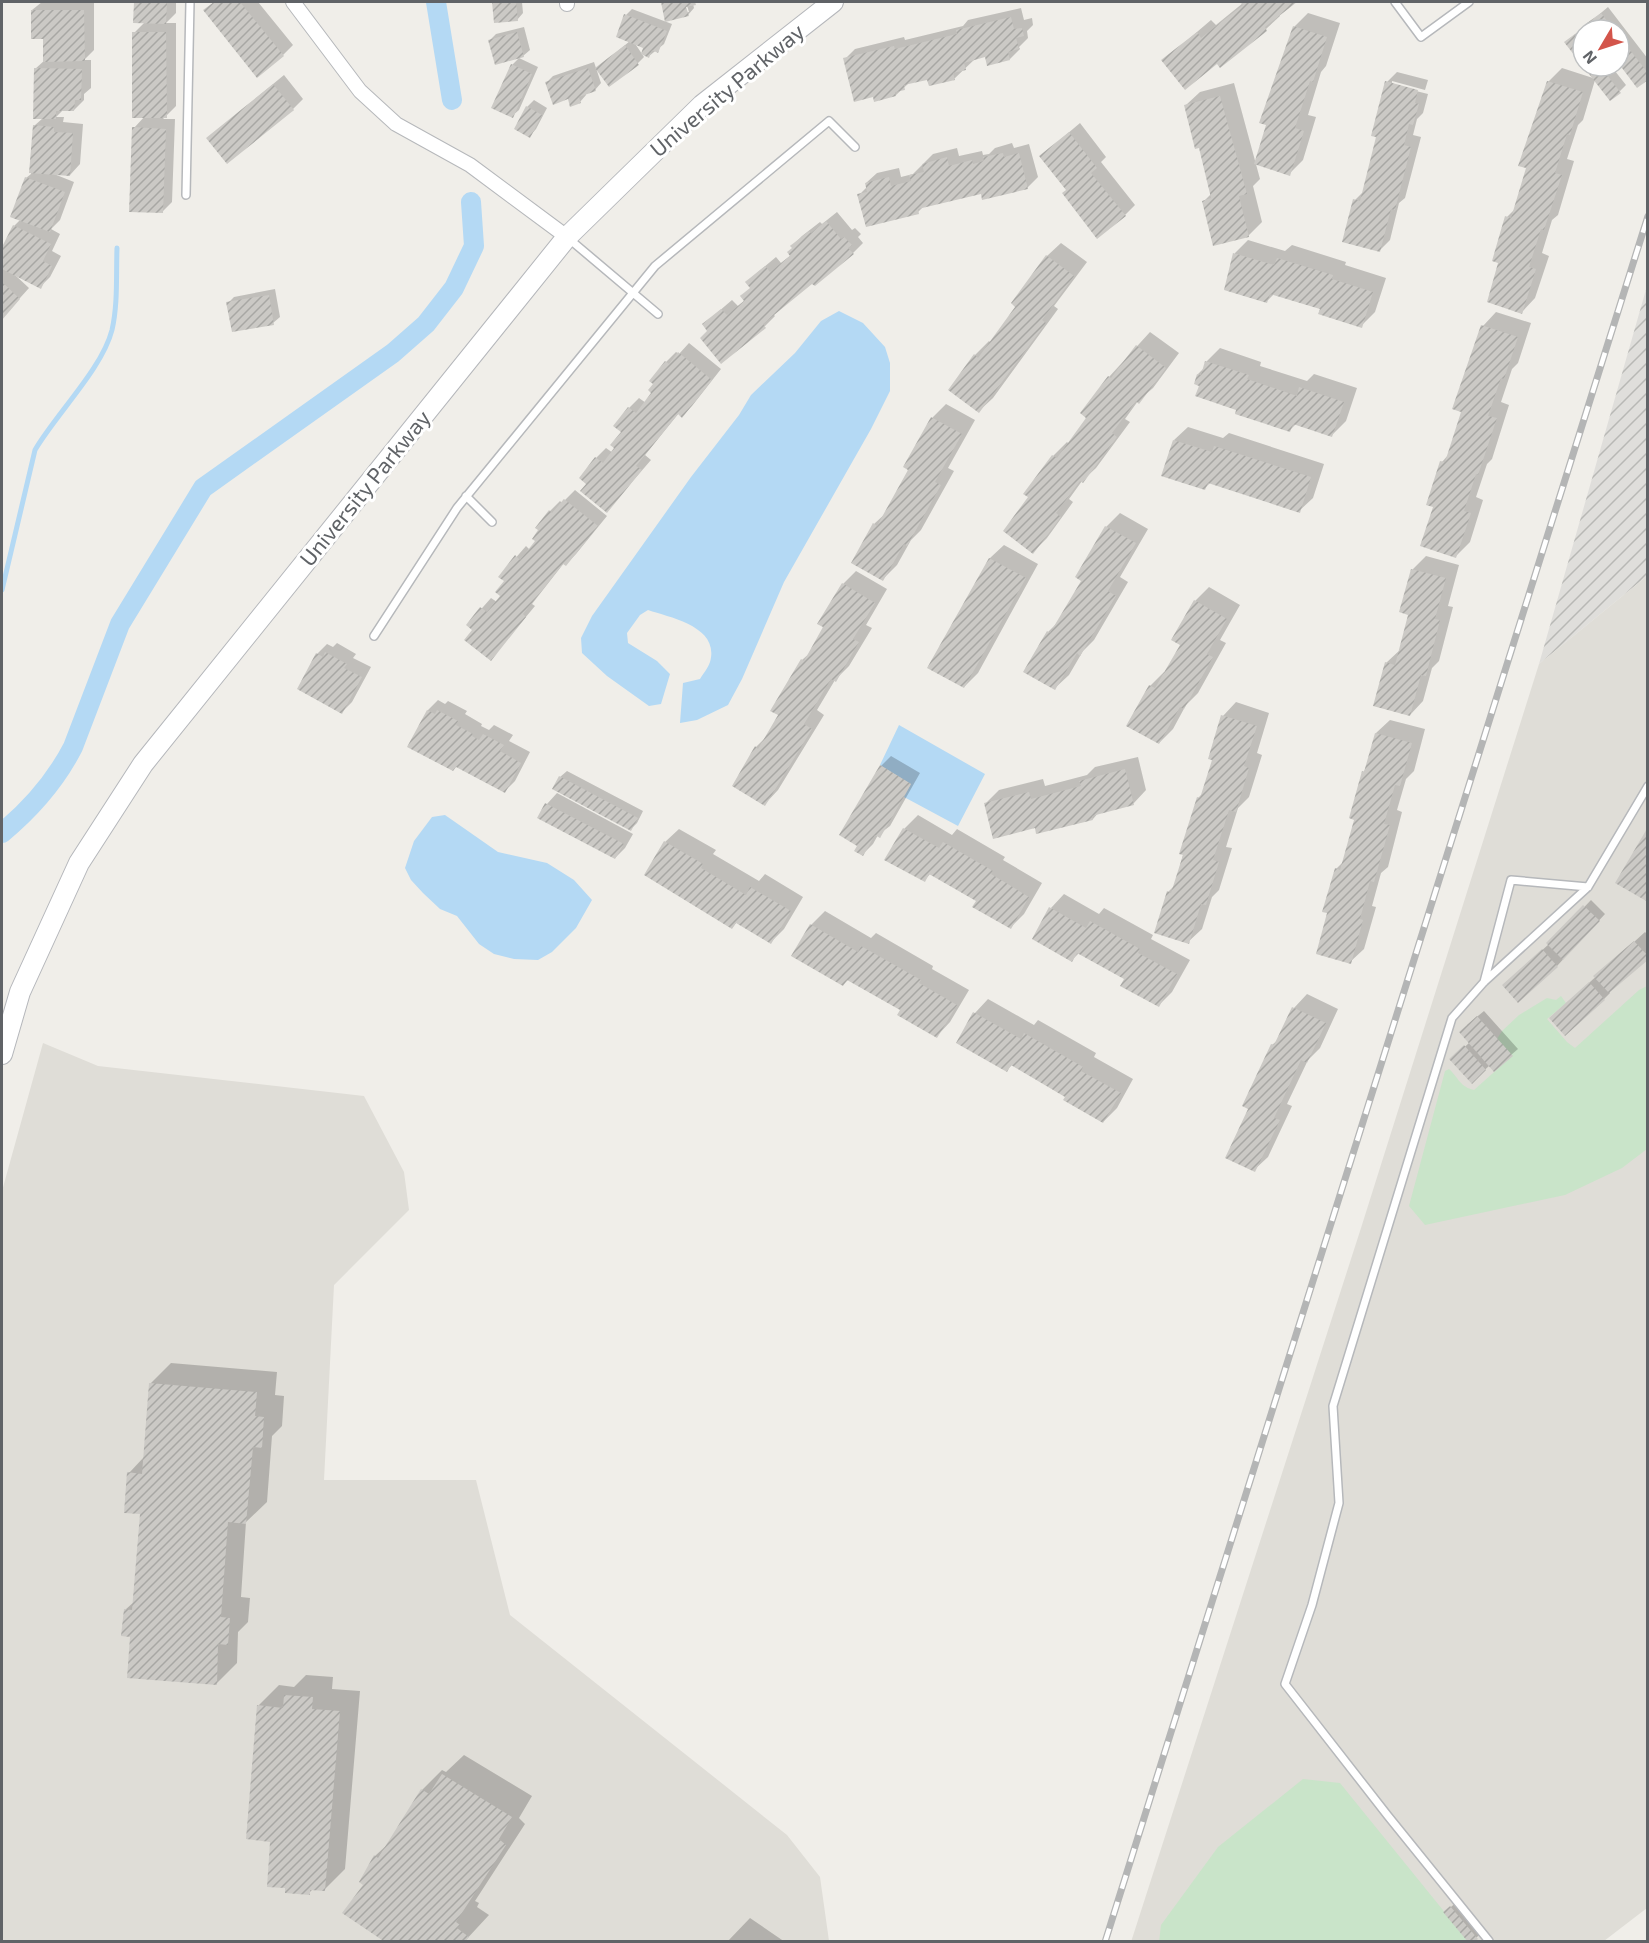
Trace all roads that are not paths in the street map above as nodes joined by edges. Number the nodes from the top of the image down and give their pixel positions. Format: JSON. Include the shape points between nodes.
{"nodes":[{"id":1,"x":191,"y":2,"type":"edge"},
{"id":2,"x":293,"y":2,"type":"edge"},
{"id":3,"x":833,"y":2,"type":"edge"},
{"id":4,"x":1395,"y":2,"type":"edge"},
{"id":5,"x":1469,"y":2,"type":"edge"},
{"id":6,"x":855,"y":147,"type":"dead end"},
{"id":7,"x":186,"y":195,"type":"dead end"},
{"id":8,"x":567,"y":237,"type":"junction"},
{"id":9,"x":633,"y":293,"type":"junction"},
{"id":10,"x":658,"y":314,"type":"dead end"},
{"id":11,"x":466,"y":496,"type":"junction"},
{"id":12,"x":492,"y":522,"type":"dead end"},
{"id":13,"x":374,"y":636,"type":"dead end"},
{"id":14,"x":1647,"y":786,"type":"edge"},
{"id":15,"x":1588,"y":887,"type":"junction"},
{"id":16,"x":1484,"y":982,"type":"junction"},
{"id":17,"x":2,"y":1054,"type":"edge"},
{"id":18,"x":1489,"y":1941,"type":"edge"}],
"edges":[{"from":1,"to":7,"type":"lane"},
{"from":2,"to":8,"type":"street","via":[[360,91],[396,124],[470,165]]},
{"from":3,"to":8,"type":"main road","name":"University Parkway","via":[[702,105]]},
{"from":4,"to":5,"type":"lane","via":[[1421,37]]},
{"from":6,"to":9,"type":"lane","via":[[829,122],[655,266]]},
{"from":8,"to":9,"type":"lane"},
{"from":8,"to":17,"type":"main road","name":"University Parkway","via":[[143,764],[79,864],[20,992]]},
{"from":9,"to":10,"type":"lane"},
{"from":9,"to":11,"type":"lane"},
{"from":11,"to":12,"type":"lane"},
{"from":11,"to":13,"type":"lane"},
{"from":14,"to":15,"type":"lane"},
{"from":15,"to":16,"type":"lane"},
{"from":15,"to":16,"type":"lane","via":[[1511,880]]},
{"from":16,"to":18,"type":"lane","via":[[1452,1018],[1333,1406],[1339,1503],[1312,1605],[1285,1684]]}]}
